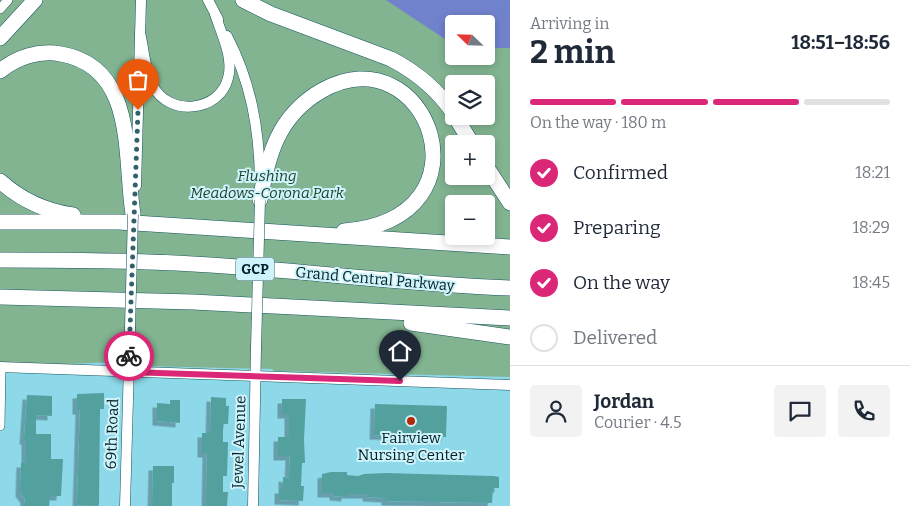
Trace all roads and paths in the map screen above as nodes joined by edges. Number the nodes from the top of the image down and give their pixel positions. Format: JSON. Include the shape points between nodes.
{"nodes":[{"id":1,"x":8,"y":0,"type":"edge"},
{"id":2,"x":34,"y":0,"type":"edge"},
{"id":3,"x":141,"y":0,"type":"edge"},
{"id":4,"x":208,"y":0,"type":"edge"},
{"id":5,"x":243,"y":0,"type":"edge"},
{"id":6,"x":0,"y":9,"type":"edge"},
{"id":7,"x":215,"y":14,"type":"junction"},
{"id":8,"x":140,"y":33,"type":"junction"},
{"id":9,"x":0,"y":38,"type":"edge"},
{"id":10,"x":0,"y":71,"type":"edge"},
{"id":11,"x":445,"y":104,"type":"edge"},
{"id":12,"x":495,"y":180,"type":"edge"},
{"id":13,"x":0,"y":181,"type":"edge"},
{"id":14,"x":260,"y":200,"type":"junction"},
{"id":15,"x":510,"y":203,"type":"edge"},
{"id":16,"x":133,"y":214,"type":"junction"},
{"id":17,"x":0,"y":222,"type":"edge"},
{"id":18,"x":119,"y":222,"type":"junction"},
{"id":19,"x":302,"y":233,"type":"junction"},
{"id":20,"x":510,"y":247,"type":"edge"},
{"id":21,"x":0,"y":260,"type":"edge"},
{"id":22,"x":510,"y":288,"type":"edge"},
{"id":23,"x":0,"y":297,"type":"edge"},
{"id":24,"x":311,"y":308,"type":"junction"},
{"id":25,"x":510,"y":318,"type":"edge"},
{"id":26,"x":510,"y":338,"type":"edge"},
{"id":27,"x":0,"y":367,"type":"edge"},
{"id":28,"x":128,"y":372,"type":"junction"},
{"id":29,"x":256,"y":376,"type":"junction"},
{"id":30,"x":510,"y":385,"type":"edge"},
{"id":31,"x":0,"y":426,"type":"edge"},
{"id":32,"x":125,"y":506,"type":"edge"},
{"id":33,"x":253,"y":506,"type":"edge"}],
"edges":[{"from":1,"to":6,"type":"street"},
{"from":2,"to":9,"type":"highway"},
{"from":3,"to":8,"type":"street"},
{"from":4,"to":7,"type":"street","name":"Jewel Avenue"},
{"from":5,"to":11,"type":"highway","via":[[271,14],[391,58],[427,83]]},
{"from":7,"to":8,"type":"street","via":[[228,55],[228,78],[216,97],[198,106],[172,104],[156,91],[150,81]]},
{"from":7,"to":14,"type":"street","name":"Jewel Avenue","via":[[239,60],[252,103],[258,138]]},
{"from":8,"to":16,"type":"street"},
{"from":10,"to":16,"type":"highway","via":[[27,56],[51,53],[78,59],[102,75],[117,100],[124,122]]},
{"from":12,"to":15,"type":"highway"},
{"from":13,"to":18,"type":"highway","via":[[44,208]]},
{"from":14,"to":19,"type":"highway","via":[[277,137],[312,97],[340,82],[362,79],[382,83],[405,95],[423,115],[433,141],[434,161],[420,198],[398,216],[377,225]]},
{"from":14,"to":29,"type":"street","name":"Jewel Avenue","bridge":true},
{"from":16,"to":28,"type":"street","name":"69th Road","bridge":true},
{"from":17,"to":18,"type":"highway"},
{"from":18,"to":19,"type":"highway"},
{"from":19,"to":20,"type":"highway"},
{"from":21,"to":22,"type":"highway","name":"Grand Central Parkway","number":"GCP","via":[[194,264]]},
{"from":23,"to":24,"type":"highway","name":"Grand Central Parkway"},
{"from":24,"to":25,"type":"highway","name":"Grand Central Parkway"},
{"from":24,"to":26,"type":"highway"},
{"from":27,"to":28,"type":"street"},
{"from":27,"to":31,"type":"street"},
{"from":28,"to":29,"type":"street"},
{"from":28,"to":32,"type":"street","name":"69th Road"},
{"from":29,"to":30,"type":"street"},
{"from":29,"to":33,"type":"street","name":"Jewel Avenue"}]}
